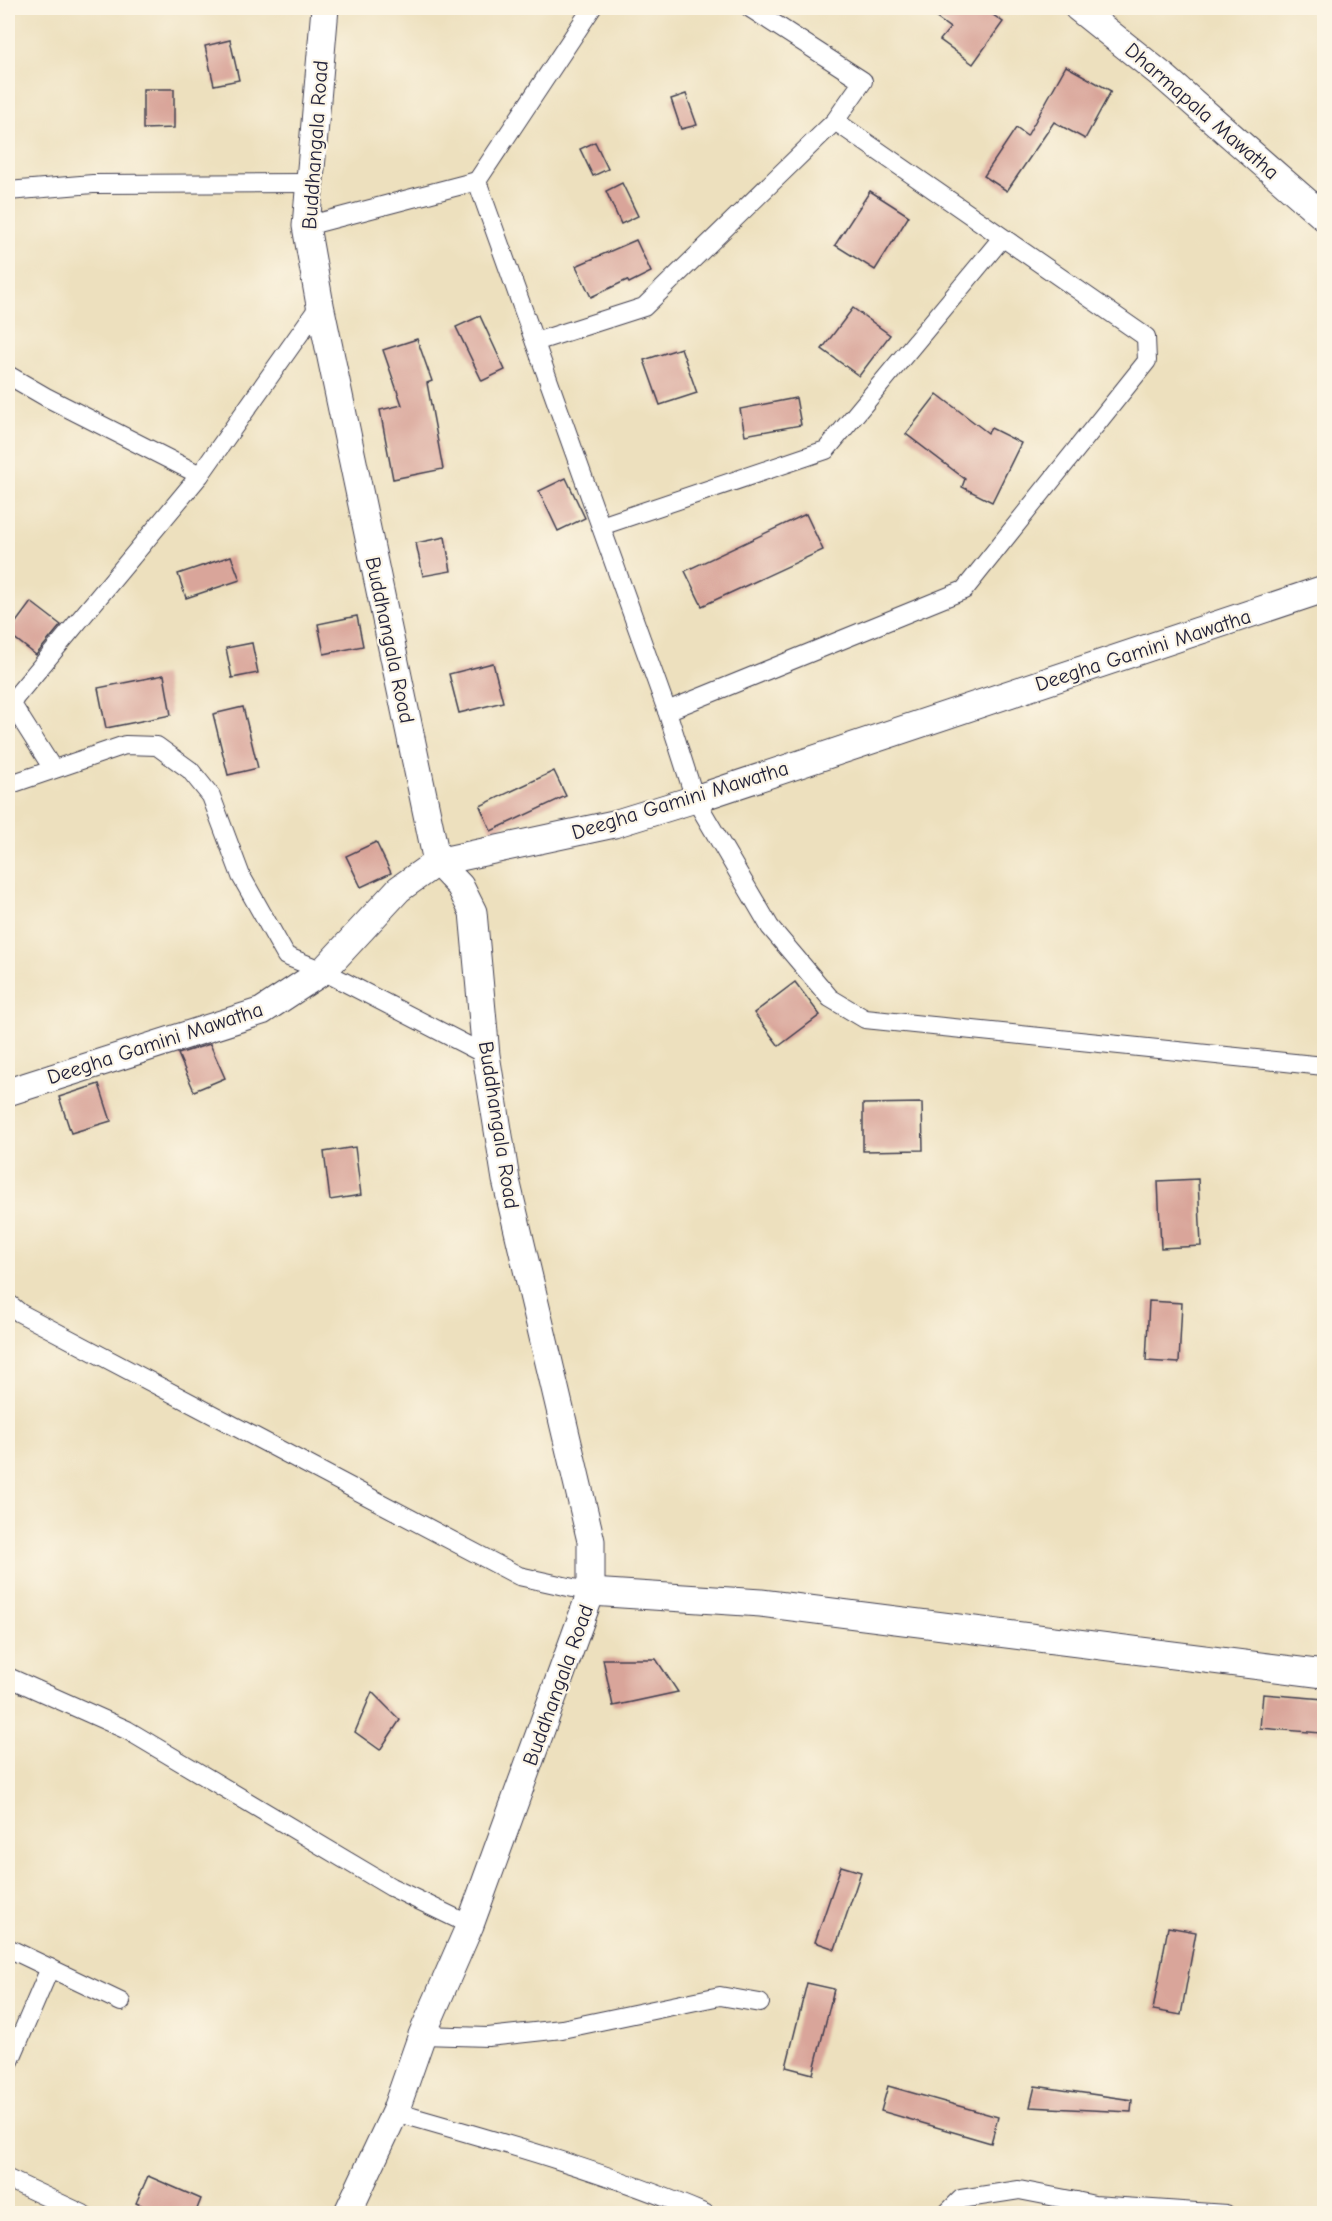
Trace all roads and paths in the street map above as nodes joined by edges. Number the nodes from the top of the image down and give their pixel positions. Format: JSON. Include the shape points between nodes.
{"nodes":[{"id":1,"x":325,"y":8,"type":"edge"},
{"id":2,"x":592,"y":8,"type":"edge"},
{"id":3,"x":750,"y":8,"type":"edge"},
{"id":4,"x":1078,"y":8,"type":"edge"},
{"id":5,"x":835,"y":121,"type":"junction"},
{"id":6,"x":477,"y":181,"type":"junction"},
{"id":7,"x":309,"y":183,"type":"junction"},
{"id":8,"x":8,"y":191,"type":"edge"},
{"id":9,"x":1324,"y":217,"type":"edge"},
{"id":10,"x":306,"y":226,"type":"junction"},
{"id":11,"x":1002,"y":238,"type":"junction"},
{"id":12,"x":320,"y":305,"type":"junction"},
{"id":13,"x":535,"y":342,"type":"junction"},
{"id":14,"x":8,"y":375,"type":"edge"},
{"id":15,"x":200,"y":475,"type":"junction"},
{"id":16,"x":601,"y":526,"type":"junction"},
{"id":17,"x":1324,"y":589,"type":"edge"},
{"id":18,"x":9,"y":702,"type":"edge"},
{"id":19,"x":666,"y":711,"type":"junction"},
{"id":20,"x":53,"y":769,"type":"junction"},
{"id":21,"x":8,"y":785,"type":"edge"},
{"id":22,"x":695,"y":799,"type":"junction"},
{"id":23,"x":437,"y":862,"type":"junction"},
{"id":24,"x":323,"y":970,"type":"junction"},
{"id":25,"x":486,"y":1055,"type":"junction"},
{"id":26,"x":1324,"y":1066,"type":"edge"},
{"id":27,"x":8,"y":1092,"type":"edge"},
{"id":28,"x":8,"y":1303,"type":"edge"},
{"id":29,"x":591,"y":1592,"type":"junction"},
{"id":30,"x":1324,"y":1674,"type":"edge"},
{"id":31,"x":8,"y":1677,"type":"edge"},
{"id":32,"x":470,"y":1925,"type":"junction"},
{"id":33,"x":8,"y":1948,"type":"edge"},
{"id":34,"x":50,"y":1968,"type":"junction"},
{"id":35,"x":122,"y":2002,"type":"dead end"},
{"id":36,"x":760,"y":2002,"type":"dead end"},
{"id":37,"x":422,"y":2035,"type":"junction"},
{"id":38,"x":10,"y":2061,"type":"dead end"},
{"id":39,"x":394,"y":2112,"type":"junction"},
{"id":40,"x":8,"y":2179,"type":"edge"},
{"id":41,"x":1076,"y":2207,"type":"edge"},
{"id":42,"x":83,"y":2214,"type":"edge"},
{"id":43,"x":347,"y":2214,"type":"edge"},
{"id":44,"x":705,"y":2214,"type":"edge"},
{"id":45,"x":946,"y":2214,"type":"edge"},
{"id":46,"x":1226,"y":2214,"type":"edge"}],
"edges":[{"from":1,"to":7,"type":"main road","name":"Buddhangala Road"},
{"from":2,"to":6,"type":"street"},
{"from":3,"to":5,"type":"street","via":[[863,81]]},
{"from":4,"to":9,"type":"main road","name":"Dharmapala Mawatha","via":[[1163,76]]},
{"from":5,"to":11,"type":"street"},
{"from":5,"to":13,"type":"street","via":[[644,307]]},
{"from":6,"to":10,"type":"street"},
{"from":6,"to":13,"type":"street"},
{"from":7,"to":8,"type":"street","via":[[93,184]]},
{"from":7,"to":10,"type":"main road","name":"Buddhangala Road"},
{"from":10,"to":12,"type":"main road","name":"Buddhangala Road"},
{"from":11,"to":16,"type":"street","via":[[826,450]]},
{"from":11,"to":19,"type":"street","via":[[1146,337],[1147,361],[964,590]]},
{"from":12,"to":15,"type":"street"},
{"from":12,"to":23,"type":"main road","name":"Buddhangala Road"},
{"from":13,"to":16,"type":"street"},
{"from":14,"to":15,"type":"street"},
{"from":15,"to":18,"type":"street"},
{"from":16,"to":19,"type":"street"},
{"from":17,"to":22,"type":"main road","name":"Deegha Gamini Mawatha"},
{"from":18,"to":20,"type":"street"},
{"from":19,"to":22,"type":"street"},
{"from":20,"to":21,"type":"street"},
{"from":20,"to":24,"type":"street","via":[[125,745],[157,746],[190,770],[211,796],[242,876],[286,956]]},
{"from":22,"to":23,"type":"main road","name":"Deegha Gamini Mawatha","via":[[614,824]]},
{"from":22,"to":26,"type":"street","via":[[770,927],[830,998],[865,1019]]},
{"from":23,"to":24,"type":"main road","name":"Deegha Gamini Mawatha","via":[[399,889]]},
{"from":23,"to":25,"type":"main road","name":"Buddhangala Road","via":[[460,886],[473,912]]},
{"from":24,"to":25,"type":"street"},
{"from":24,"to":27,"type":"main road","name":"Deegha Gamini Mawatha","via":[[262,1011]]},
{"from":25,"to":29,"type":"main road","name":"Buddhangala Road","via":[[506,1180],[591,1541]]},
{"from":28,"to":29,"type":"street","via":[[20,1313],[519,1576]]},
{"from":29,"to":30,"type":"main road","via":[[761,1603]]},
{"from":29,"to":32,"type":"main road","name":"Buddhangala Road"},
{"from":31,"to":32,"type":"street","via":[[127,1730],[391,1887]]},
{"from":32,"to":37,"type":"main road","name":"Buddhangala Road"},
{"from":33,"to":34,"type":"street"},
{"from":34,"to":35,"type":"street"},
{"from":34,"to":38,"type":"street"},
{"from":36,"to":37,"type":"street","via":[[720,1996],[562,2029],[488,2037]]},
{"from":37,"to":39,"type":"main road","name":"Buddhangala Road"},
{"from":39,"to":43,"type":"main road","name":"Buddhangala Road"},
{"from":39,"to":44,"type":"street","via":[[526,2149],[662,2195]]},
{"from":40,"to":42,"type":"street"},
{"from":41,"to":45,"type":"street","via":[[1019,2190],[961,2199]]},
{"from":41,"to":46,"type":"street"}]}
